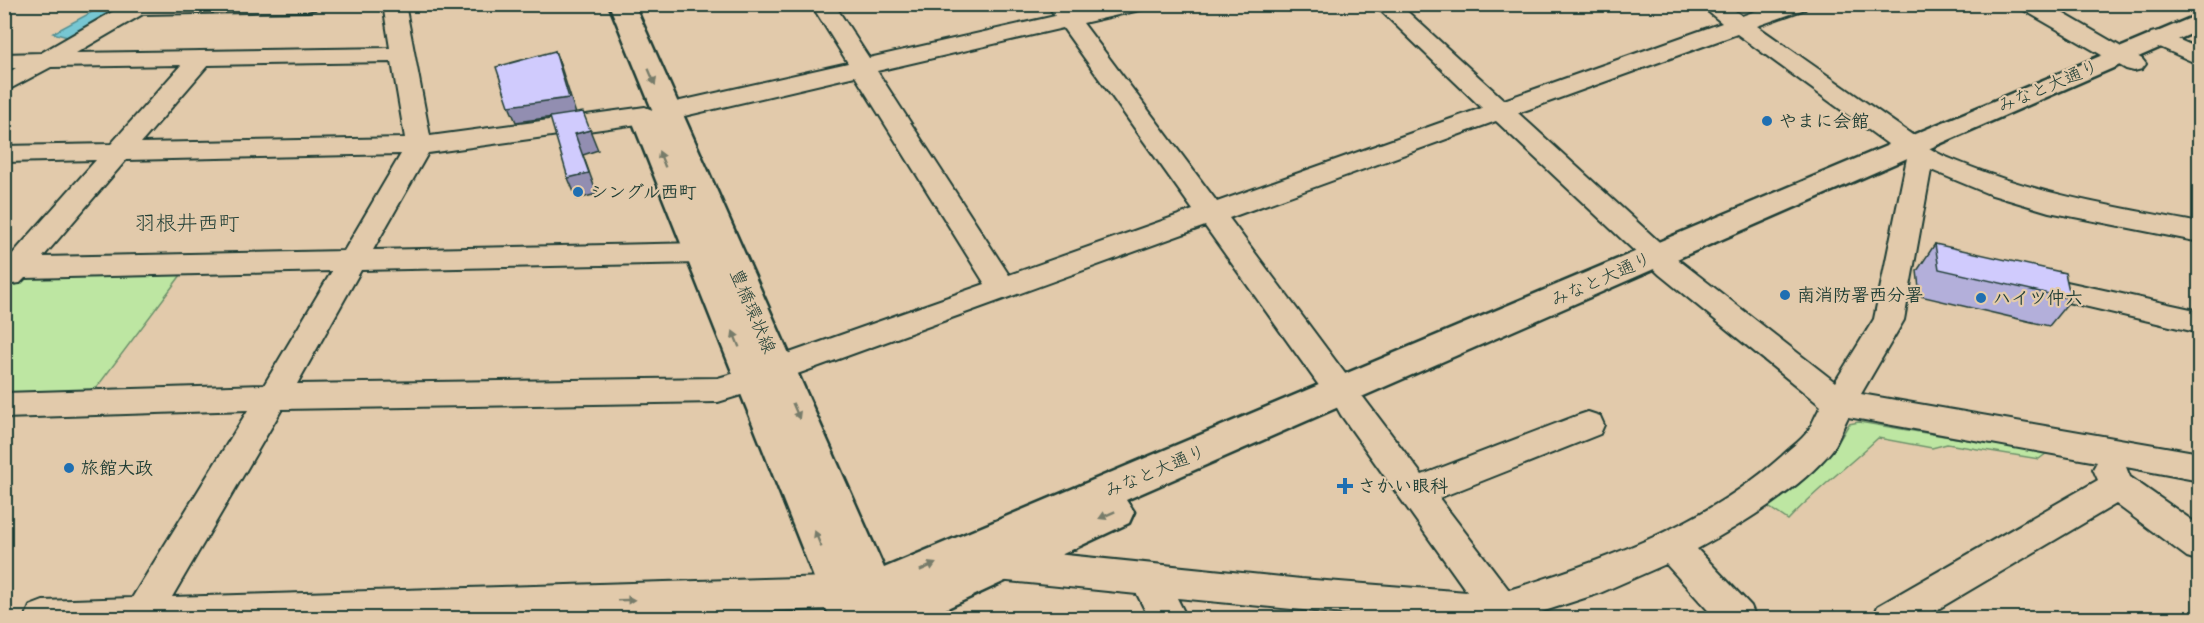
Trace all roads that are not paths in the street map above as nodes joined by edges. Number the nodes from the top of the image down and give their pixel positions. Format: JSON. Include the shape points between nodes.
{"nodes":[{"id":1,"x":307,"y":4,"type":"edge"},
{"id":2,"x":394,"y":4,"type":"edge"},
{"id":3,"x":599,"y":4,"type":"edge"},
{"id":4,"x":621,"y":4,"type":"edge"},
{"id":5,"x":822,"y":4,"type":"edge"},
{"id":6,"x":1136,"y":4,"type":"edge"},
{"id":7,"x":1385,"y":4,"type":"edge"},
{"id":8,"x":1710,"y":4,"type":"edge"},
{"id":9,"x":1797,"y":4,"type":"edge"},
{"id":10,"x":2030,"y":4,"type":"edge"},
{"id":11,"x":141,"y":6,"type":"edge"},
{"id":12,"x":1064,"y":12,"type":"edge"},
{"id":13,"x":2199,"y":21,"type":"edge"},
{"id":14,"x":1740,"y":25,"type":"junction"},
{"id":15,"x":2183,"y":45,"type":"edge"},
{"id":16,"x":401,"y":55,"type":"junction"},
{"id":17,"x":200,"y":59,"type":"junction"},
{"id":18,"x":2127,"y":60,"type":"junction"},
{"id":19,"x":4,"y":61,"type":"edge"},
{"id":20,"x":45,"y":61,"type":"junction"},
{"id":21,"x":862,"y":68,"type":"junction"},
{"id":22,"x":4,"y":85,"type":"edge"},
{"id":23,"x":1498,"y":111,"type":"junction"},
{"id":24,"x":656,"y":114,"type":"junction"},
{"id":25,"x":418,"y":146,"type":"junction"},
{"id":26,"x":1915,"y":150,"type":"junction"},
{"id":27,"x":119,"y":152,"type":"junction"},
{"id":28,"x":4,"y":154,"type":"edge"},
{"id":29,"x":1212,"y":213,"type":"junction"},
{"id":30,"x":2199,"y":233,"type":"edge"},
{"id":31,"x":701,"y":253,"type":"junction"},
{"id":32,"x":354,"y":260,"type":"junction"},
{"id":33,"x":1663,"y":262,"type":"junction"},
{"id":34,"x":9,"y":272,"type":"edge"},
{"id":35,"x":2004,"y":278,"type":"edge"},
{"id":36,"x":1003,"y":289,"type":"junction"},
{"id":37,"x":2199,"y":322,"type":"edge"},
{"id":38,"x":766,"y":375,"type":"junction"},
{"id":39,"x":273,"y":397,"type":"junction"},
{"id":40,"x":1347,"y":399,"type":"junction"},
{"id":41,"x":1839,"y":403,"type":"junction"},
{"id":42,"x":4,"y":406,"type":"edge"},
{"id":43,"x":1588,"y":425,"type":"dead end"},
{"id":44,"x":2102,"y":450,"type":"junction"},
{"id":45,"x":2199,"y":467,"type":"edge"},
{"id":46,"x":2117,"y":486,"type":"junction"},
{"id":47,"x":1416,"y":492,"type":"junction"},
{"id":48,"x":1671,"y":545,"type":"junction"},
{"id":49,"x":2199,"y":546,"type":"edge"},
{"id":50,"x":998,"y":564,"type":"junction"},
{"id":51,"x":1155,"y":578,"type":"junction"},
{"id":52,"x":1501,"y":609,"type":"junction"},
{"id":53,"x":865,"y":610,"type":"edge"},
{"id":54,"x":1436,"y":613,"type":"edge"},
{"id":55,"x":141,"y":617,"type":"edge"},
{"id":56,"x":62,"y":618,"type":"edge"},
{"id":57,"x":1169,"y":618,"type":"edge"},
{"id":58,"x":1738,"y":618,"type":"edge"},
{"id":59,"x":1891,"y":618,"type":"edge"}],
"edges":[{"from":1,"to":11,"type":"street"},
{"from":2,"to":16,"type":"street"},
{"from":3,"to":24,"type":"main road","name":"豊橋環状線"},
{"from":4,"to":24,"type":"main road","name":"豊橋環状線","one_way":true},
{"from":5,"to":21,"type":"street"},
{"from":6,"to":12,"type":"street"},
{"from":7,"to":23,"type":"street"},
{"from":8,"to":14,"type":"street"},
{"from":9,"to":14,"type":"street"},
{"from":10,"to":18,"type":"street"},
{"from":11,"to":20,"type":"street"},
{"from":12,"to":21,"type":"street"},
{"from":12,"to":29,"type":"street"},
{"from":13,"to":15,"type":"main road","name":"みなと大通り"},
{"from":14,"to":23,"type":"street"},
{"from":14,"to":26,"type":"street"},
{"from":15,"to":18,"type":"main road","name":"みなと大通り"},
{"from":16,"to":17,"type":"street"},
{"from":16,"to":25,"type":"street"},
{"from":17,"to":20,"type":"street"},
{"from":17,"to":27,"type":"street"},
{"from":18,"to":26,"type":"main road","name":"みなと大通り"},
{"from":19,"to":20,"type":"street"},
{"from":20,"to":22,"type":"street"},
{"from":21,"to":24,"type":"street"},
{"from":21,"to":36,"type":"street"},
{"from":23,"to":29,"type":"street"},
{"from":23,"to":33,"type":"street"},
{"from":24,"to":25,"type":"street"},
{"from":31,"to":24,"type":"main road","name":"豊橋環状線","one_way":true},
{"from":24,"to":38,"type":"main road","name":"豊橋環状線"},
{"from":25,"to":27,"type":"street"},
{"from":25,"to":32,"type":"street"},
{"from":26,"to":30,"type":"street","via":[[1999,188],[2049,203]]},
{"from":26,"to":33,"type":"main road","name":"みなと大通り"},
{"from":26,"to":41,"type":"street","via":[[1912,257],[1889,320]]},
{"from":27,"to":28,"type":"street"},
{"from":27,"to":34,"type":"street"},
{"from":29,"to":36,"type":"street"},
{"from":29,"to":40,"type":"street"},
{"from":31,"to":32,"type":"street"},
{"from":38,"to":31,"type":"main road","name":"豊橋環状線","one_way":true},
{"from":32,"to":34,"type":"street"},
{"from":32,"to":39,"type":"street"},
{"from":33,"to":40,"type":"main road","name":"みなと大通り"},
{"from":33,"to":41,"type":"street"},
{"from":35,"to":37,"type":"street"},
{"from":36,"to":38,"type":"street"},
{"from":38,"to":39,"type":"street","via":[[718,390]]},
{"from":38,"to":53,"type":"main road","name":"豊橋環状線"},
{"from":39,"to":42,"type":"street"},
{"from":39,"to":55,"type":"street"},
{"from":40,"to":47,"type":"street"},
{"from":40,"to":50,"type":"main road","name":"みなと大通り","one_way":true},
{"from":53,"to":40,"type":"main road","name":"みなと大通り","one_way":true},
{"from":41,"to":44,"type":"street"},
{"from":41,"to":48,"type":"street","via":[[1820,441],[1782,476],[1727,516]]},
{"from":43,"to":47,"type":"street"},
{"from":44,"to":45,"type":"street"},
{"from":44,"to":46,"type":"street"},
{"from":46,"to":49,"type":"street"},
{"from":46,"to":59,"type":"street"},
{"from":47,"to":52,"type":"street"},
{"from":48,"to":52,"type":"street","via":[[1587,582]]},
{"from":48,"to":58,"type":"street"},
{"from":50,"to":51,"type":"street"},
{"from":50,"to":53,"type":"main road","name":"みなと大通り"},
{"from":51,"to":54,"type":"street"},
{"from":51,"to":57,"type":"street","via":[[1156,597]]},
{"from":52,"to":54,"type":"street"},
{"from":55,"to":53,"type":"street","name":"みなと大通り","one_way":true},
{"from":55,"to":56,"type":"street","name":"みなと大通り"}]}
